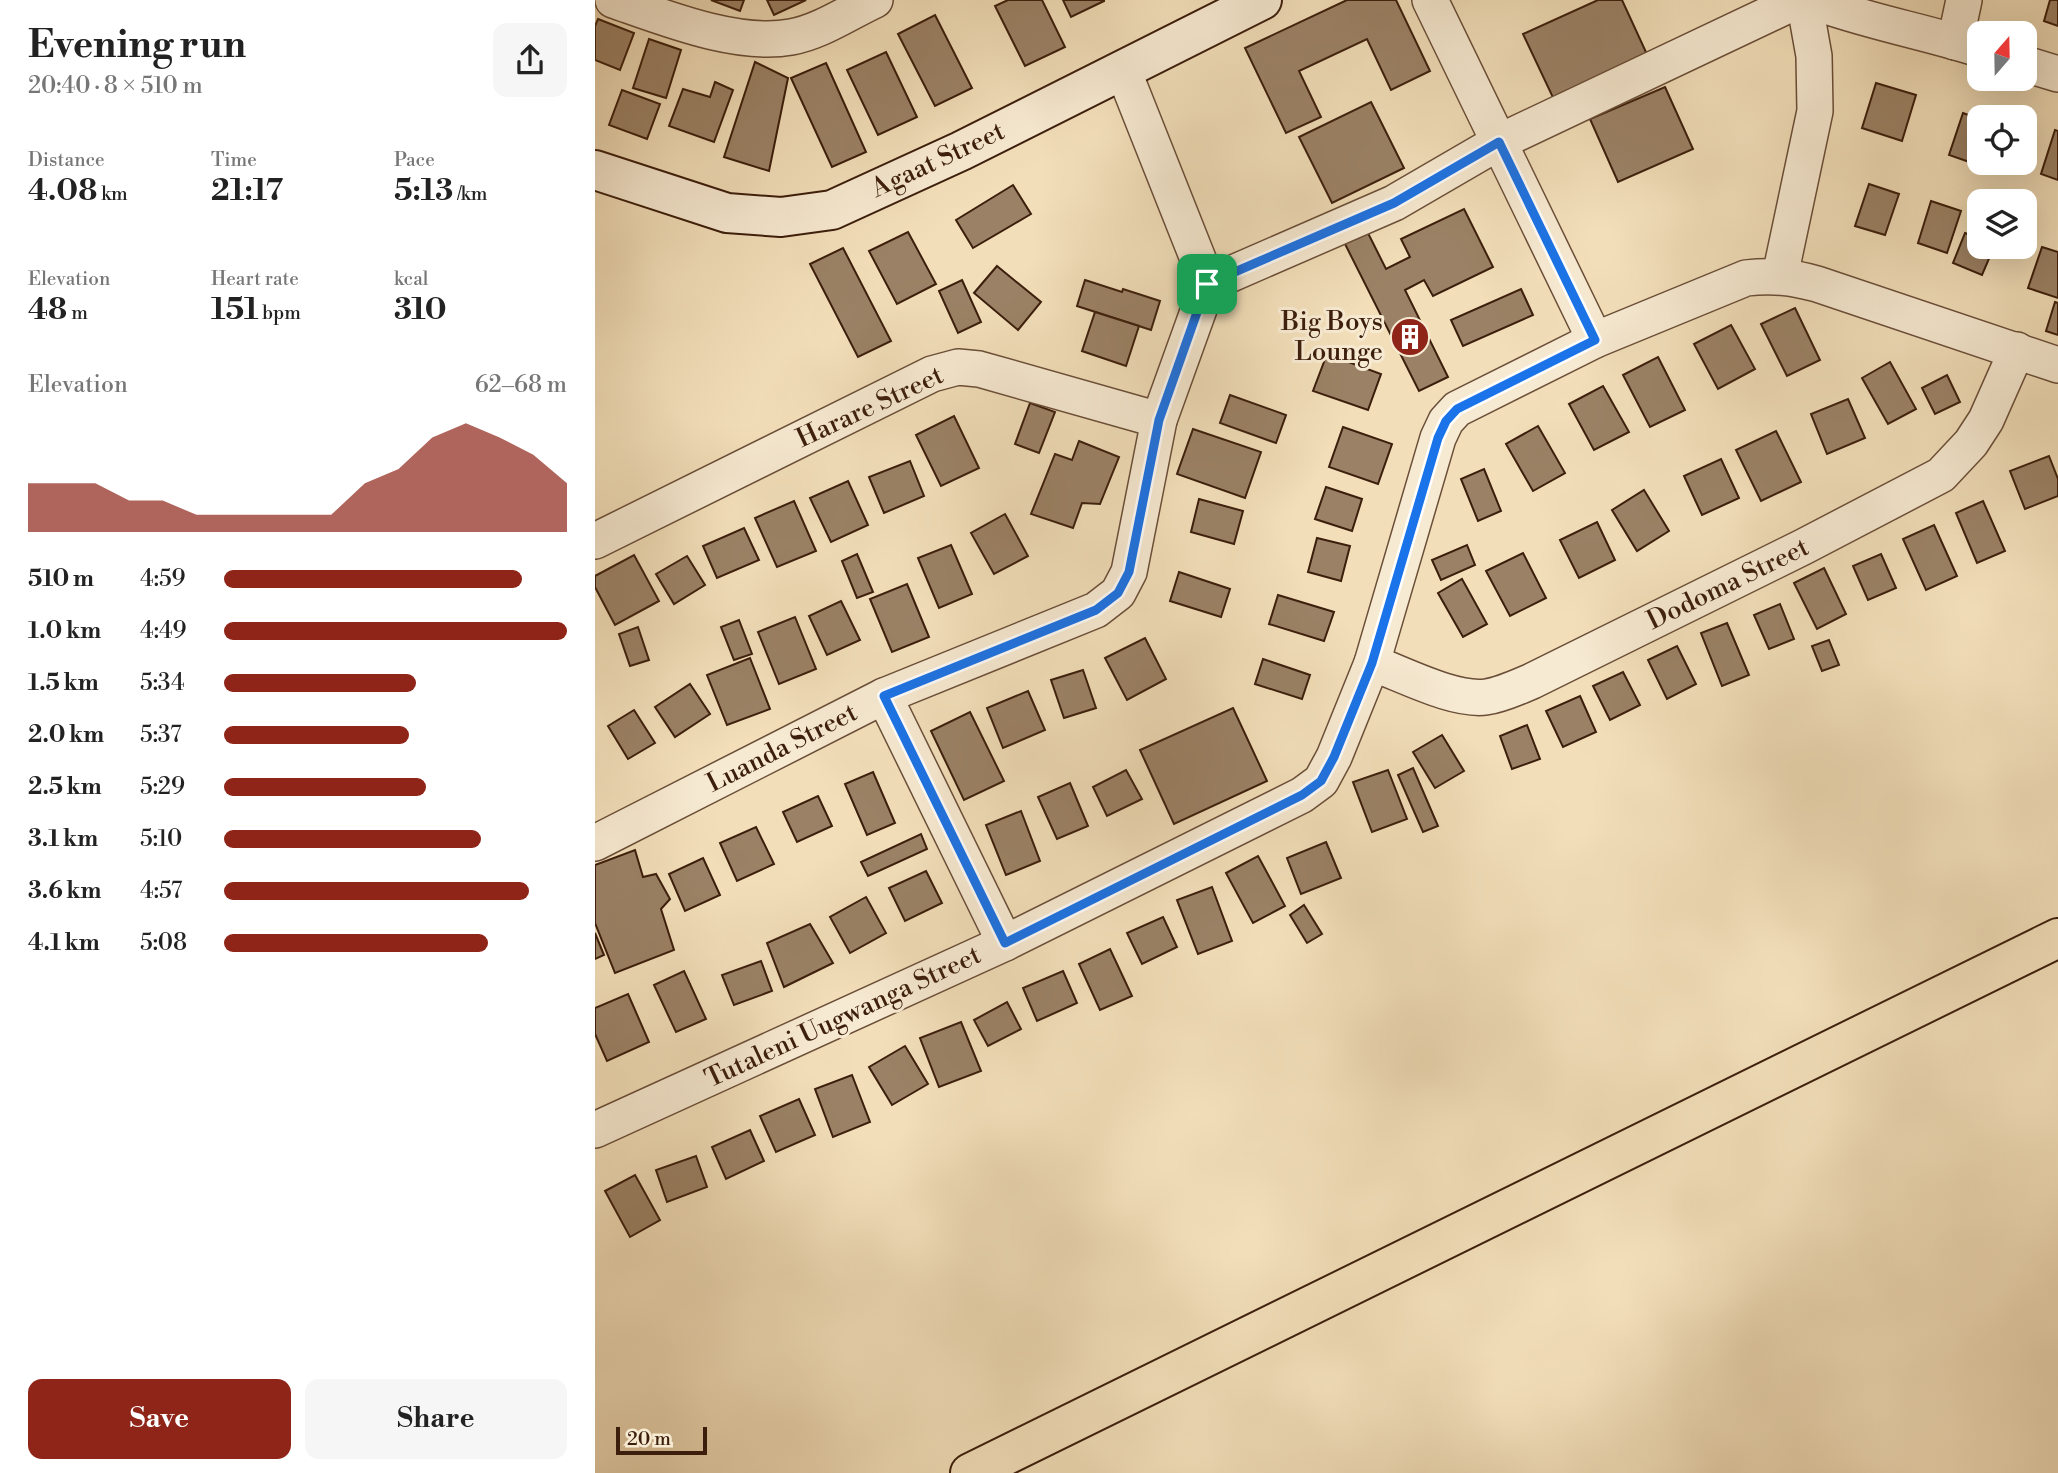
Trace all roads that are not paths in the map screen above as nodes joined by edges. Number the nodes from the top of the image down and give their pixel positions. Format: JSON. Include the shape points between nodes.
{"nodes":[{"id":1,"x":613,"y":0,"type":"edge"},
{"id":2,"x":875,"y":0,"type":"edge"},
{"id":3,"x":1262,"y":0,"type":"edge"},
{"id":4,"x":1430,"y":0,"type":"edge"},
{"id":5,"x":1804,"y":0,"type":"edge"},
{"id":6,"x":1964,"y":0,"type":"edge"},
{"id":7,"x":662,"y":8,"type":"edge"},
{"id":8,"x":1967,"y":46,"type":"edge"},
{"id":9,"x":2037,"y":68,"type":"edge"},
{"id":10,"x":1122,"y":69,"type":"junction"},
{"id":11,"x":2058,"y":74,"type":"edge"},
{"id":12,"x":1499,"y":142,"type":"junction"},
{"id":13,"x":595,"y":170,"type":"edge"},
{"id":14,"x":1780,"y":276,"type":"junction"},
{"id":15,"x":1207,"y":284,"type":"junction"},
{"id":16,"x":1595,"y":340,"type":"junction"},
{"id":17,"x":2017,"y":350,"type":"junction"},
{"id":18,"x":2058,"y":365,"type":"edge"},
{"id":19,"x":1159,"y":420,"type":"junction"},
{"id":20,"x":595,"y":541,"type":"edge"},
{"id":21,"x":1372,"y":663,"type":"junction"},
{"id":22,"x":884,"y":696,"type":"junction"},
{"id":23,"x":595,"y":843,"type":"edge"},
{"id":24,"x":2058,"y":937,"type":"edge"},
{"id":25,"x":1005,"y":943,"type":"junction"},
{"id":26,"x":2058,"y":955,"type":"edge"},
{"id":27,"x":595,"y":1130,"type":"edge"},
{"id":28,"x":970,"y":1473,"type":"edge"},
{"id":29,"x":1005,"y":1473,"type":"edge"}],
"edges":[{"from":1,"to":7,"type":"street"},
{"from":2,"to":7,"type":"street","via":[[794,37],[768,40],[737,37]]},
{"from":3,"to":10,"type":"street","name":"Agaat Street"},
{"from":4,"to":12,"type":"street"},
{"from":5,"to":8,"type":"street"},
{"from":5,"to":12,"type":"street"},
{"from":5,"to":14,"type":"street","via":[[1814,56],[1815,111]]},
{"from":6,"to":8,"type":"street"},
{"from":9,"to":11,"type":"street"},
{"from":10,"to":13,"type":"street","name":"Agaat Street","via":[[832,210],[781,217],[727,213]]},
{"from":10,"to":15,"type":"street"},
{"from":12,"to":15,"type":"street","via":[[1394,203]]},
{"from":12,"to":16,"type":"street"},
{"from":14,"to":16,"type":"street","name":"Tutaleni Uugwanga Street","via":[[1746,278]]},
{"from":14,"to":17,"type":"street","name":"Tutaleni Uugwanga Street"},
{"from":15,"to":19,"type":"street","name":"Luanda Street"},
{"from":16,"to":21,"type":"street","name":"Tutaleni Uugwanga Street","via":[[1457,409],[1446,421]]},
{"from":17,"to":18,"type":"street","name":"Tutaleni Uugwanga Street"},
{"from":17,"to":21,"type":"street","name":"Dodoma Street","via":[[1986,420],[1941,475],[1532,681],[1486,697],[1463,695]]},
{"from":19,"to":20,"type":"street","name":"Harare Street","via":[[958,367],[932,374]]},
{"from":19,"to":22,"type":"street","name":"Luanda Street","via":[[1129,572],[1118,593],[1096,610]]},
{"from":21,"to":25,"type":"street","name":"Tutaleni Uugwanga Street","via":[[1321,781],[1302,795]]},
{"from":22,"to":23,"type":"street","name":"Luanda Street"},
{"from":22,"to":25,"type":"street"},
{"from":24,"to":28,"type":"highway"},
{"from":25,"to":27,"type":"street","name":"Tutaleni Uugwanga Street"},
{"from":26,"to":29,"type":"highway"}]}
